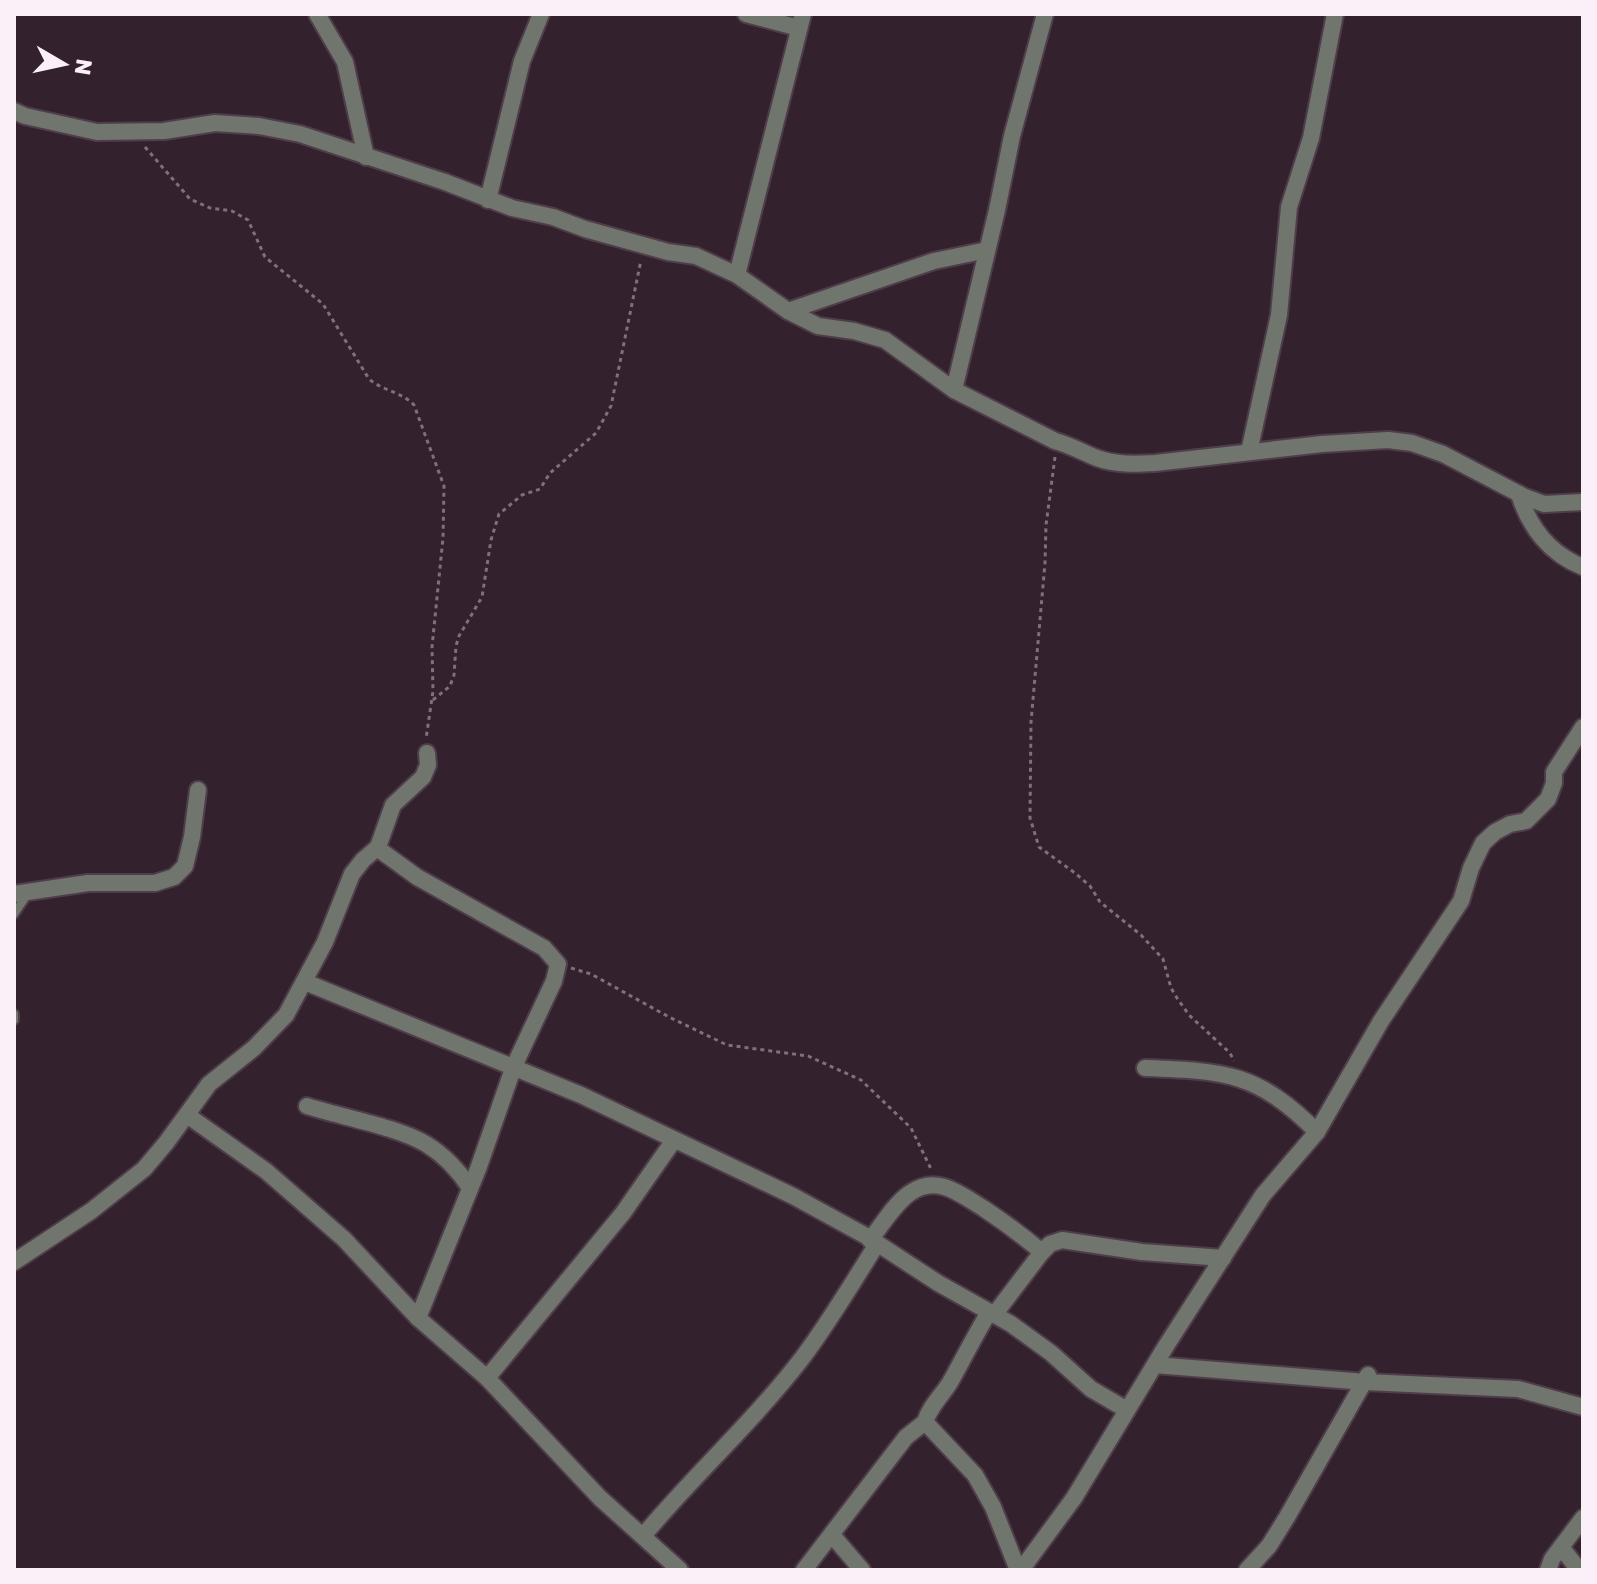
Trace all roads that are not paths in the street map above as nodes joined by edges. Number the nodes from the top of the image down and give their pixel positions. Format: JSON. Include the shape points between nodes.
{"nodes":[{"id":1,"x":317,"y":14,"type":"edge"},
{"id":2,"x":541,"y":14,"type":"edge"},
{"id":3,"x":746,"y":14,"type":"edge"},
{"id":4,"x":1045,"y":14,"type":"edge"},
{"id":5,"x":1335,"y":14,"type":"edge"},
{"id":6,"x":801,"y":21,"type":"edge"},
{"id":7,"x":14,"y":111,"type":"edge"},
{"id":8,"x":366,"y":157,"type":"junction"},
{"id":9,"x":488,"y":200,"type":"junction"},
{"id":10,"x":987,"y":250,"type":"junction"},
{"id":11,"x":737,"y":275,"type":"junction"},
{"id":12,"x":788,"y":311,"type":"junction"},
{"id":13,"x":954,"y":390,"type":"junction"},
{"id":14,"x":1249,"y":452,"type":"junction"},
{"id":15,"x":1519,"y":494,"type":"junction"},
{"id":16,"x":1583,"y":502,"type":"edge"},
{"id":17,"x":1583,"y":567,"type":"edge"},
{"id":18,"x":1583,"y":727,"type":"edge"},
{"id":19,"x":427,"y":753,"type":"road end"},
{"id":20,"x":198,"y":790,"type":"dead end"},
{"id":21,"x":377,"y":848,"type":"junction"},
{"id":22,"x":22,"y":892,"type":"edge"},
{"id":23,"x":14,"y":914,"type":"edge"},
{"id":24,"x":305,"y":982,"type":"junction"},
{"id":25,"x":14,"y":1014,"type":"edge"},
{"id":26,"x":14,"y":1020,"type":"edge"},
{"id":27,"x":514,"y":1066,"type":"junction"},
{"id":28,"x":1145,"y":1068,"type":"dead end"},
{"id":29,"x":307,"y":1106,"type":"dead end"},
{"id":30,"x":187,"y":1115,"type":"junction"},
{"id":31,"x":1317,"y":1132,"type":"junction"},
{"id":32,"x":674,"y":1140,"type":"junction"},
{"id":33,"x":470,"y":1188,"type":"junction"},
{"id":34,"x":874,"y":1242,"type":"junction"},
{"id":35,"x":1042,"y":1252,"type":"junction"},
{"id":36,"x":1223,"y":1258,"type":"junction"},
{"id":37,"x":14,"y":1262,"type":"edge"},
{"id":38,"x":992,"y":1313,"type":"junction"},
{"id":39,"x":418,"y":1318,"type":"junction"},
{"id":40,"x":1155,"y":1365,"type":"junction"},
{"id":41,"x":1367,"y":1377,"type":"junction"},
{"id":42,"x":487,"y":1378,"type":"junction"},
{"id":43,"x":1583,"y":1407,"type":"edge"},
{"id":44,"x":1127,"y":1410,"type":"junction"},
{"id":45,"x":925,"y":1422,"type":"junction"},
{"id":46,"x":1583,"y":1518,"type":"edge"},
{"id":47,"x":832,"y":1535,"type":"junction"},
{"id":48,"x":643,"y":1536,"type":"junction"},
{"id":49,"x":1561,"y":1547,"type":"junction"},
{"id":50,"x":680,"y":1570,"type":"edge"},
{"id":51,"x":804,"y":1570,"type":"edge"},
{"id":52,"x":862,"y":1570,"type":"edge"},
{"id":53,"x":1020,"y":1570,"type":"edge"},
{"id":54,"x":1247,"y":1570,"type":"edge"},
{"id":55,"x":1548,"y":1570,"type":"edge"},
{"id":56,"x":1579,"y":1570,"type":"edge"}],
"edges":[{"from":1,"to":8,"type":"street","via":[[345,62]]},
{"from":2,"to":9,"type":"street","via":[[522,61]]},
{"from":3,"to":6,"type":"street"},
{"from":4,"to":10,"type":"street"},
{"from":5,"to":14,"type":"street","via":[[1311,138],[1289,207],[1279,315]]},
{"from":6,"to":11,"type":"street"},
{"from":7,"to":8,"type":"street","via":[[97,132],[215,123],[259,126]]},
{"from":8,"to":9,"type":"street"},
{"from":9,"to":11,"type":"street","via":[[696,256]]},
{"from":10,"to":12,"type":"street","via":[[934,261]]},
{"from":10,"to":13,"type":"street"},
{"from":11,"to":12,"type":"street"},
{"from":12,"to":13,"type":"street","via":[[818,326],[885,340]]},
{"from":13,"to":14,"type":"street","via":[[1099,459],[1127,464]]},
{"from":14,"to":15,"type":"street","via":[[1360,440],[1412,443]]},
{"from":15,"to":16,"type":"street","via":[[1544,504]]},
{"from":15,"to":17,"type":"street","via":[[1526,518],[1542,540]]},
{"from":18,"to":31,"type":"street","via":[[1554,772],[1548,799],[1526,821],[1510,824],[1483,843],[1461,901],[1381,1021]]},
{"from":19,"to":21,"type":"street","via":[[423,777],[393,805]]},
{"from":20,"to":22,"type":"street","via":[[185,866],[174,877],[155,883],[88,883]]},
{"from":21,"to":24,"type":"street","via":[[352,874]]},
{"from":21,"to":27,"type":"street","via":[[417,877],[544,948],[558,964]]},
{"from":22,"to":23,"type":"lane"},
{"from":24,"to":27,"type":"street"},
{"from":24,"to":30,"type":"street","via":[[286,1015],[209,1084]]},
{"from":25,"to":26,"type":"lane"},
{"from":27,"to":32,"type":"street"},
{"from":27,"to":33,"type":"street"},
{"from":28,"to":31,"type":"street","via":[[1238,1077],[1298,1113]]},
{"from":29,"to":33,"type":"street","via":[[427,1144],[459,1171]]},
{"from":30,"to":37,"type":"street","via":[[144,1169]]},
{"from":30,"to":39,"type":"street","via":[[296,1196]]},
{"from":31,"to":36,"type":"street","via":[[1263,1195]]},
{"from":32,"to":34,"type":"street","via":[[793,1196]]},
{"from":32,"to":42,"type":"street","via":[[623,1213]]},
{"from":33,"to":39,"type":"street"},
{"from":34,"to":35,"type":"street","via":[[909,1193],[939,1185],[957,1190],[1008,1223]]},
{"from":34,"to":38,"type":"street"},
{"from":34,"to":48,"type":"street","via":[[802,1358]]},
{"from":35,"to":36,"type":"street","via":[[1062,1240]]},
{"from":35,"to":38,"type":"street"},
{"from":36,"to":40,"type":"street"},
{"from":38,"to":44,"type":"street"},
{"from":38,"to":45,"type":"street"},
{"from":39,"to":42,"type":"street"},
{"from":40,"to":41,"type":"street"},
{"from":40,"to":44,"type":"street"},
{"from":41,"to":43,"type":"street","via":[[1518,1389]]},
{"from":41,"to":54,"type":"street","via":[[1281,1527]]},
{"from":42,"to":48,"type":"street"},
{"from":44,"to":53,"type":"street","via":[[1074,1498]]},
{"from":45,"to":47,"type":"street","via":[[906,1437]]},
{"from":45,"to":53,"type":"street","via":[[975,1475]]},
{"from":46,"to":49,"type":"street"},
{"from":47,"to":51,"type":"street"},
{"from":47,"to":52,"type":"street"},
{"from":48,"to":50,"type":"street"},
{"from":49,"to":55,"type":"street"},
{"from":49,"to":56,"type":"street"}]}
